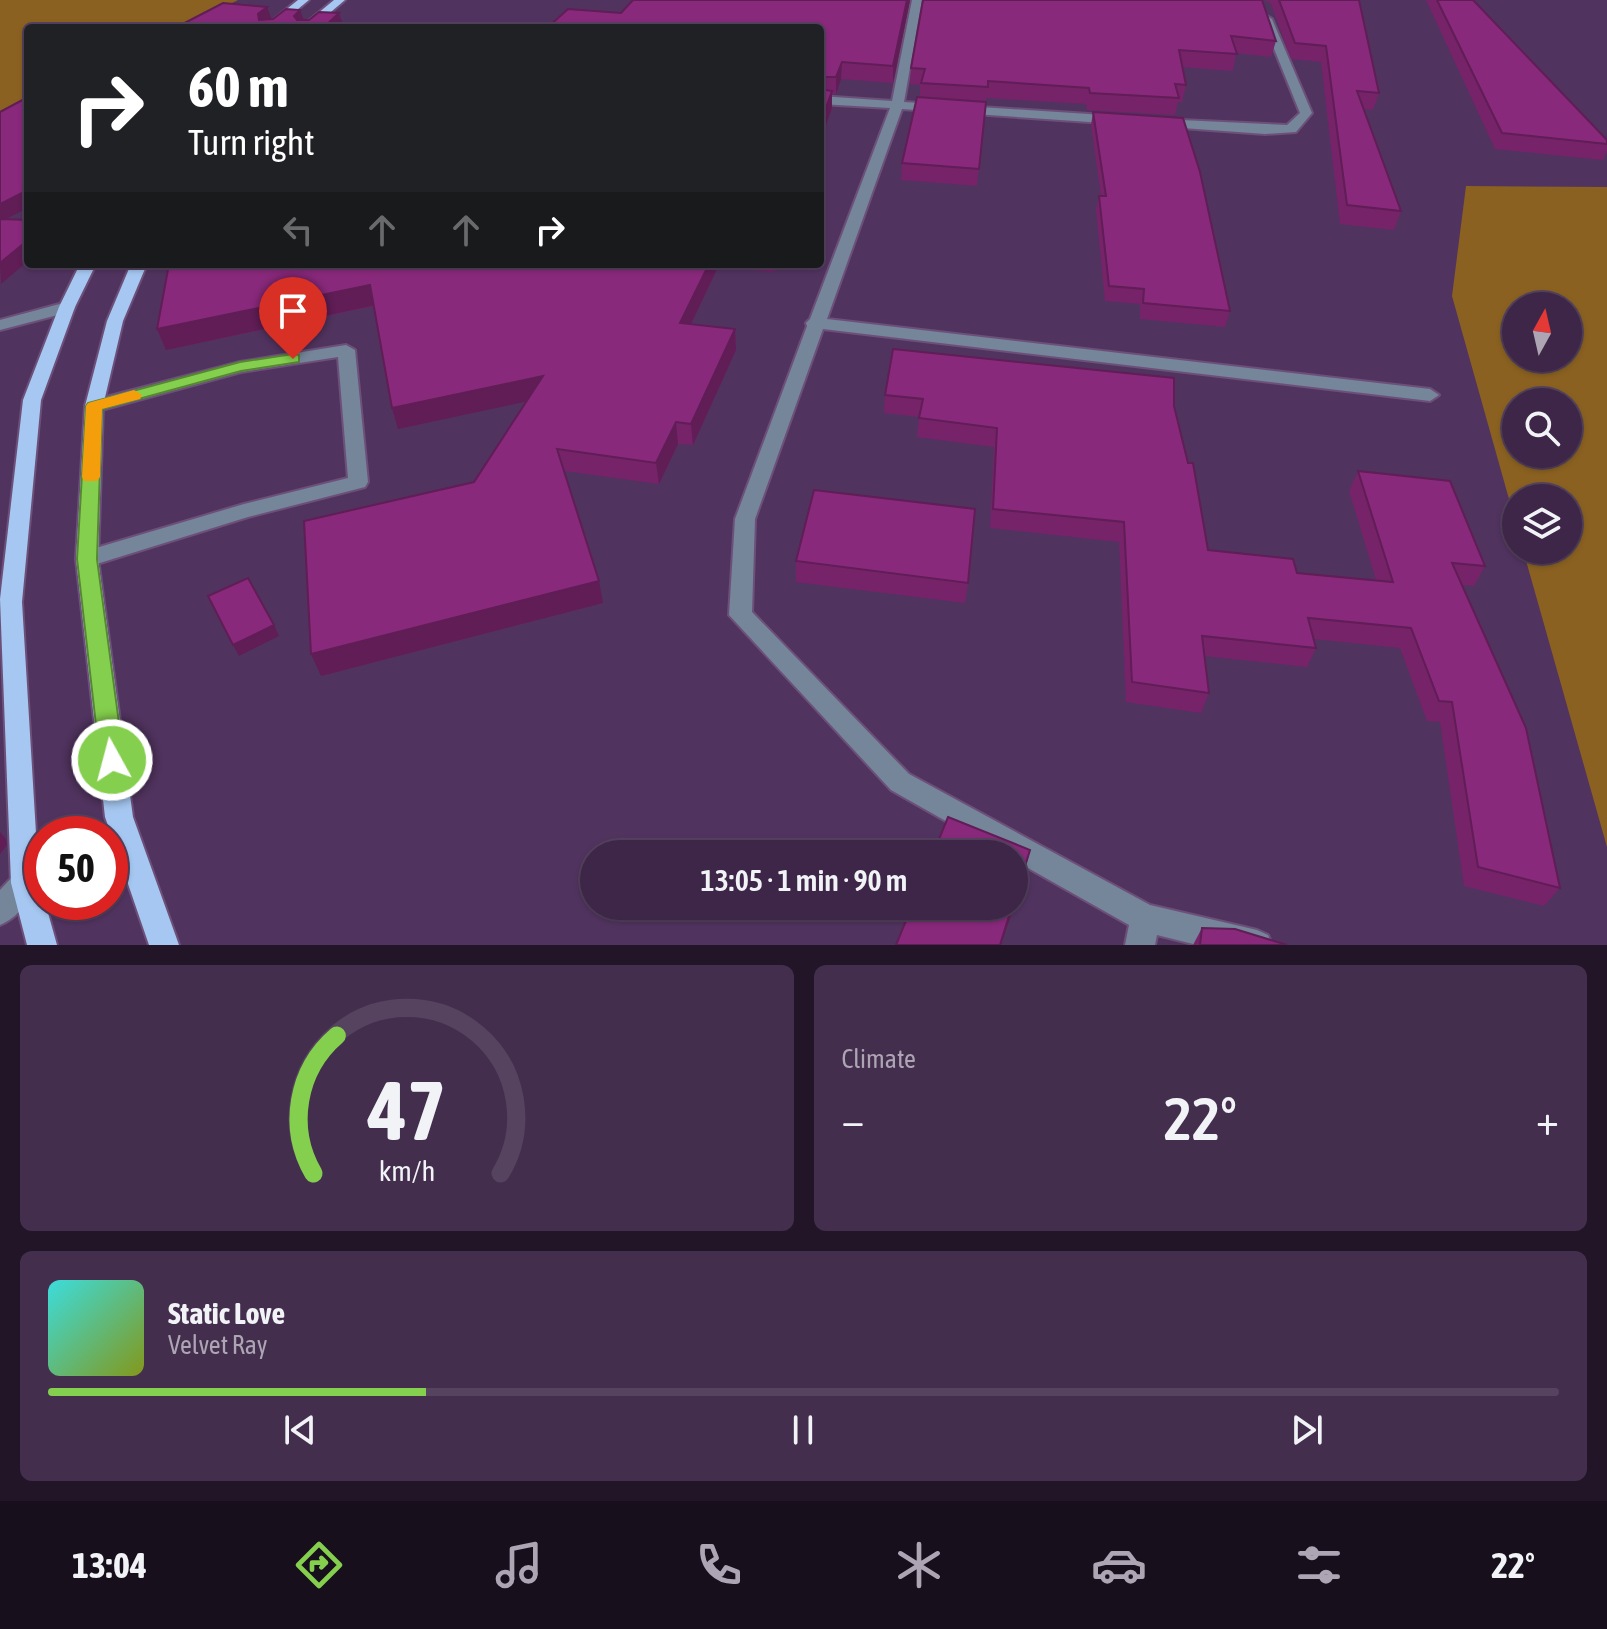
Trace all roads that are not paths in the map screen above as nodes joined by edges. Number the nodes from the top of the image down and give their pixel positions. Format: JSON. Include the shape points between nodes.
{"nodes":[{"id":1,"x":304,"y":0,"type":"edge"},
{"id":2,"x":340,"y":0,"type":"edge"},
{"id":3,"x":917,"y":0,"type":"edge"},
{"id":4,"x":1263,"y":5,"type":"edge"},
{"id":5,"x":273,"y":24,"type":"edge"},
{"id":6,"x":310,"y":24,"type":"edge"},
{"id":7,"x":824,"y":100,"type":"edge"},
{"id":8,"x":897,"y":105,"type":"junction"},
{"id":9,"x":1127,"y":121,"type":"edge"},
{"id":10,"x":1142,"y":122,"type":"edge"},
{"id":11,"x":86,"y":268,"type":"edge"},
{"id":12,"x":137,"y":268,"type":"edge"},
{"id":13,"x":67,"y":307,"type":"junction"},
{"id":14,"x":814,"y":323,"type":"junction"},
{"id":15,"x":0,"y":325,"type":"edge"},
{"id":16,"x":1430,"y":395,"type":"dead end"},
{"id":17,"x":94,"y":406,"type":"junction"},
{"id":18,"x":87,"y":559,"type":"junction"},
{"id":19,"x":24,"y":863,"type":"edge"},
{"id":20,"x":24,"y":884,"type":"edge"},
{"id":21,"x":0,"y":911,"type":"edge"},
{"id":22,"x":35,"y":920,"type":"edge"},
{"id":23,"x":1143,"y":932,"type":"edge"},
{"id":24,"x":42,"y":945,"type":"edge"},
{"id":25,"x":164,"y":945,"type":"edge"},
{"id":26,"x":1257,"y":945,"type":"edge"}],
"edges":[{"from":1,"to":5,"type":"main road"},
{"from":2,"to":6,"type":"main road"},
{"from":3,"to":8,"type":"street"},
{"from":4,"to":10,"type":"street","via":[[1306,113],[1291,129]]},
{"from":7,"to":8,"type":"street"},
{"from":8,"to":9,"type":"street"},
{"from":8,"to":14,"type":"street"},
{"from":11,"to":13,"type":"main road"},
{"from":12,"to":17,"type":"main road","via":[[115,321]]},
{"from":13,"to":15,"type":"street"},
{"from":13,"to":19,"type":"main road","via":[[32,400],[11,602]]},
{"from":14,"to":16,"type":"street"},
{"from":14,"to":23,"type":"street","via":[[745,519],[740,615],[900,782]]},
{"from":17,"to":18,"type":"main road"},
{"from":17,"to":18,"type":"street","via":[[240,367],[346,350],[358,482]]},
{"from":18,"to":25,"type":"main road","via":[[119,817]]},
{"from":20,"to":21,"type":"street"},
{"from":22,"to":24,"type":"main road"},
{"from":23,"to":26,"type":"street"}]}
